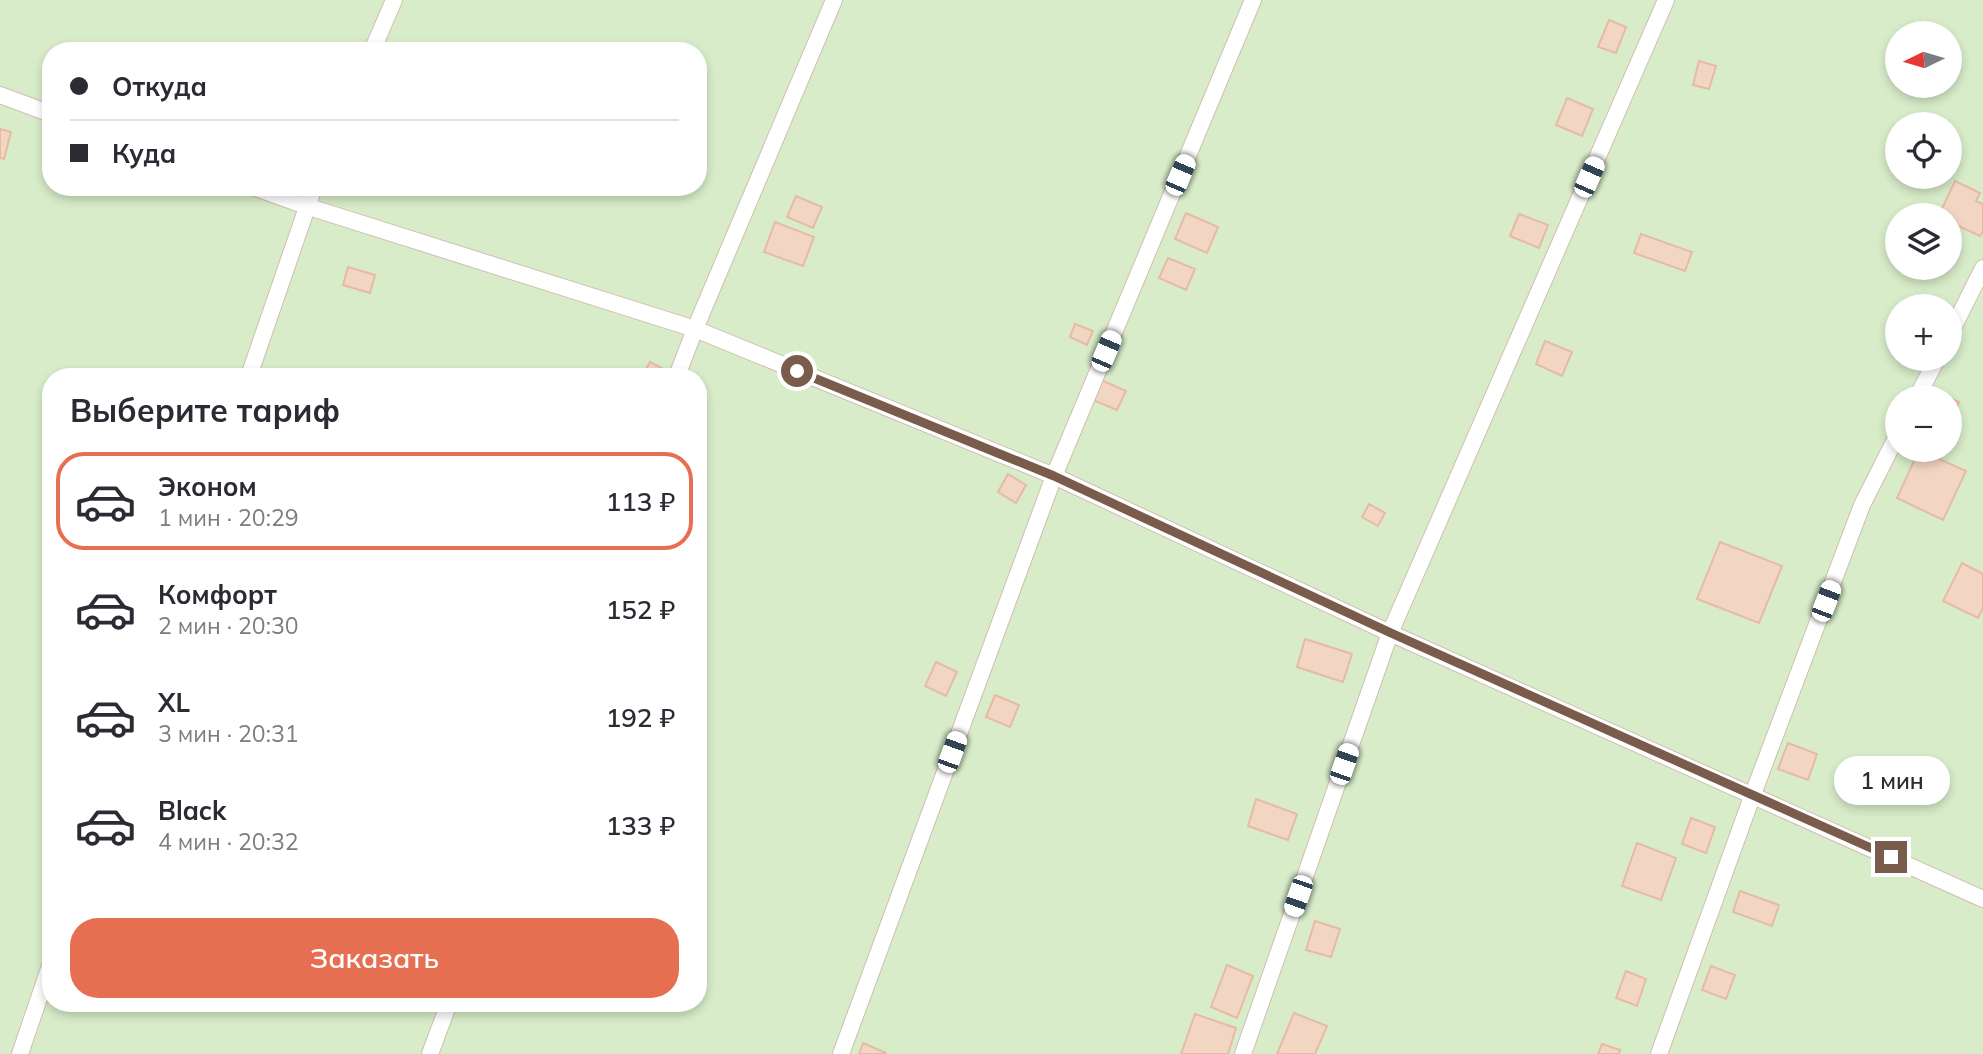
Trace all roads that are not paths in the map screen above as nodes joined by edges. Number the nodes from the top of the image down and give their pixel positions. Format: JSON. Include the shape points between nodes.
{"nodes":[{"id":1,"x":394,"y":0,"type":"edge"},
{"id":2,"x":834,"y":0,"type":"edge"},
{"id":3,"x":1253,"y":0,"type":"edge"},
{"id":4,"x":1666,"y":0,"type":"edge"},
{"id":5,"x":376,"y":42,"type":"edge"},
{"id":6,"x":0,"y":95,"type":"edge"},
{"id":7,"x":42,"y":111,"type":"edge"},
{"id":8,"x":278,"y":196,"type":"edge"},
{"id":9,"x":310,"y":196,"type":"edge"},
{"id":10,"x":306,"y":206,"type":"junction"},
{"id":11,"x":1983,"y":268,"type":"edge"},
{"id":12,"x":1962,"y":310,"type":"edge"},
{"id":13,"x":695,"y":329,"type":"junction"},
{"id":14,"x":252,"y":368,"type":"edge"},
{"id":15,"x":680,"y":368,"type":"edge"},
{"id":16,"x":1885,"y":460,"type":"edge"},
{"id":17,"x":1054,"y":476,"type":"junction"},
{"id":18,"x":1391,"y":633,"type":"junction"},
{"id":19,"x":1753,"y":794,"type":"junction"},
{"id":20,"x":1983,"y":899,"type":"edge"},
{"id":21,"x":42,"y":989,"type":"edge"},
{"id":22,"x":446,"y":1012,"type":"edge"},
{"id":23,"x":20,"y":1054,"type":"edge"},
{"id":24,"x":430,"y":1054,"type":"edge"},
{"id":25,"x":841,"y":1054,"type":"edge"},
{"id":26,"x":1243,"y":1054,"type":"edge"},
{"id":27,"x":1659,"y":1054,"type":"edge"}],
"edges":[{"from":1,"to":5,"type":"lane"},
{"from":2,"to":13,"type":"lane"},
{"from":3,"to":17,"type":"lane"},
{"from":4,"to":18,"type":"lane"},
{"from":6,"to":7,"type":"lane"},
{"from":8,"to":10,"type":"lane"},
{"from":9,"to":10,"type":"lane"},
{"from":10,"to":13,"type":"lane"},
{"from":10,"to":14,"type":"lane"},
{"from":11,"to":12,"type":"lane"},
{"from":13,"to":15,"type":"lane"},
{"from":13,"to":17,"type":"lane"},
{"from":16,"to":19,"type":"lane","via":[[1862,505]]},
{"from":17,"to":18,"type":"lane"},
{"from":17,"to":25,"type":"lane"},
{"from":18,"to":19,"type":"lane"},
{"from":18,"to":26,"type":"lane"},
{"from":19,"to":20,"type":"lane"},
{"from":19,"to":27,"type":"lane"},
{"from":21,"to":23,"type":"lane"},
{"from":22,"to":24,"type":"lane"}]}
